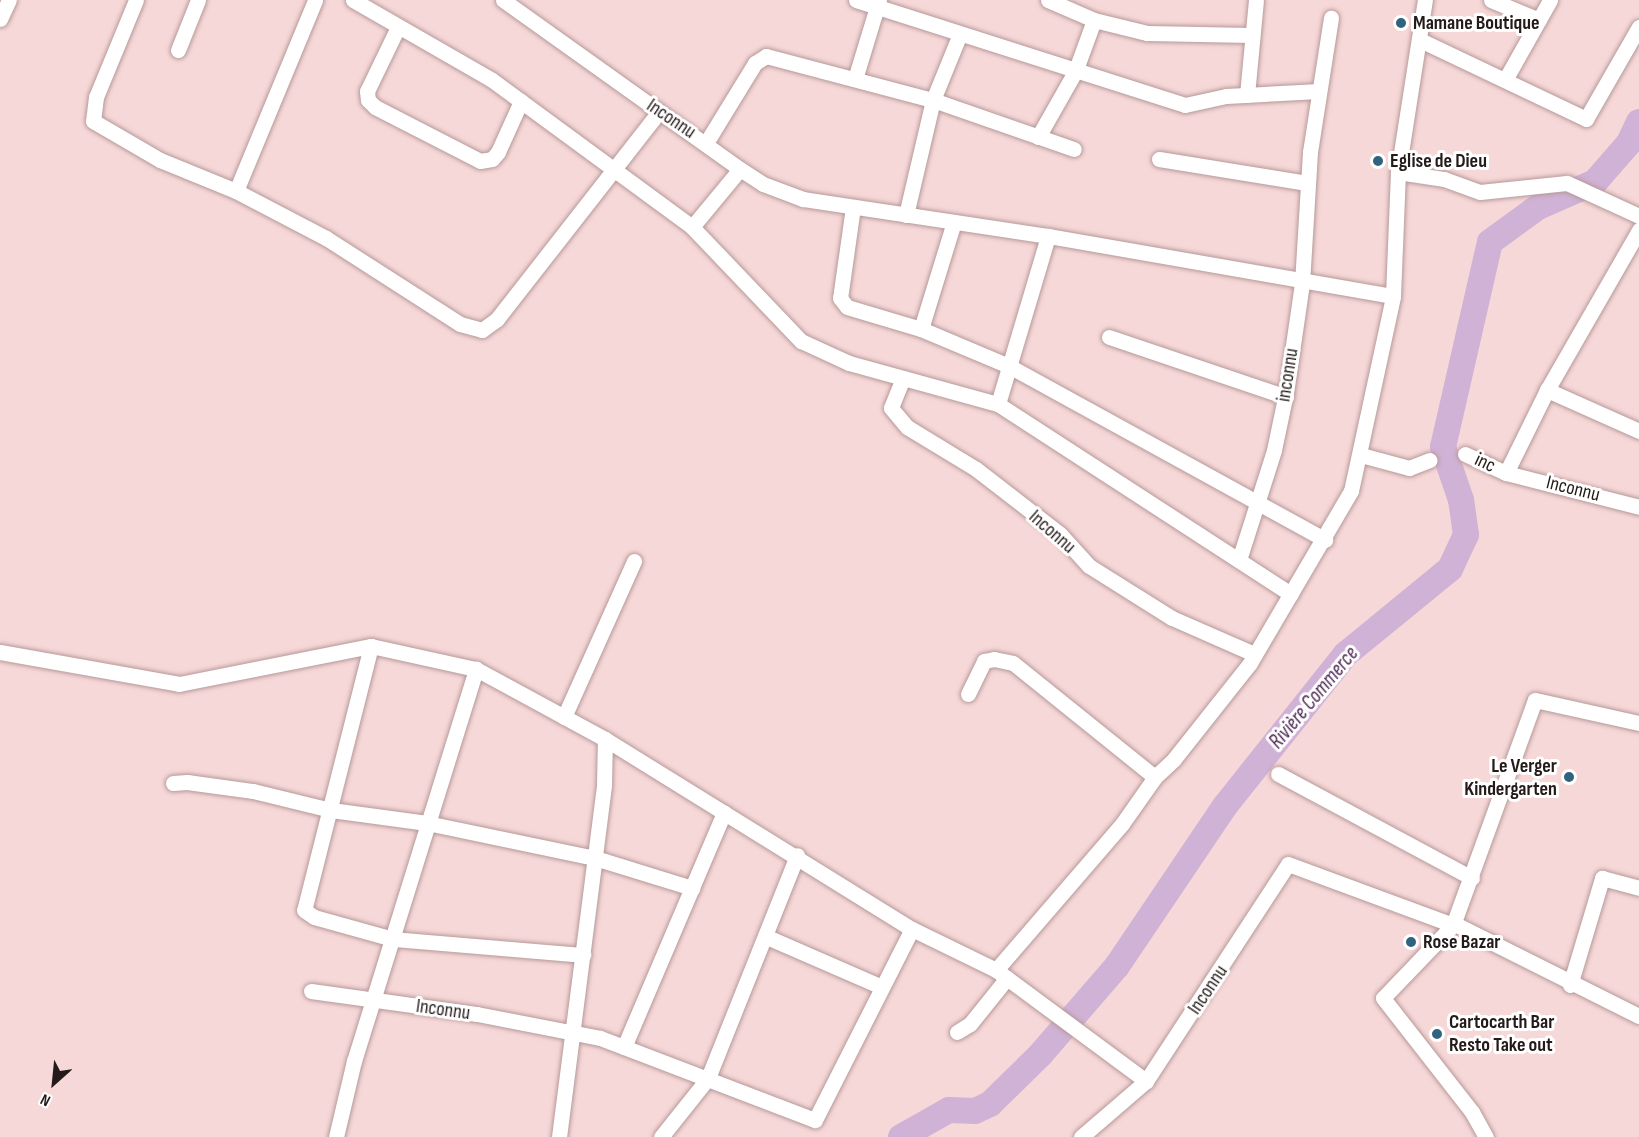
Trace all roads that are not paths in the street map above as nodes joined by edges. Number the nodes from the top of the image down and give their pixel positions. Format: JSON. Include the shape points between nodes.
{"nodes":[{"id":1,"x":9,"y":0,"type":"edge"},
{"id":2,"x":136,"y":0,"type":"edge"},
{"id":3,"x":198,"y":0,"type":"edge"},
{"id":4,"x":315,"y":0,"type":"edge"},
{"id":5,"x":353,"y":0,"type":"edge"},
{"id":6,"x":503,"y":0,"type":"edge"},
{"id":7,"x":856,"y":0,"type":"edge"},
{"id":8,"x":1048,"y":0,"type":"edge"},
{"id":9,"x":1256,"y":0,"type":"edge"},
{"id":10,"x":1425,"y":0,"type":"edge"},
{"id":11,"x":1491,"y":0,"type":"edge"},
{"id":12,"x":1550,"y":0,"type":"edge"},
{"id":13,"x":878,"y":3,"type":"edge"},
{"id":14,"x":1331,"y":18,"type":"dead end"},
{"id":15,"x":0,"y":19,"type":"edge"},
{"id":16,"x":1094,"y":20,"type":"junction"},
{"id":17,"x":1539,"y":20,"type":"junction"},
{"id":18,"x":398,"y":27,"type":"junction"},
{"id":19,"x":1639,"y":27,"type":"edge"},
{"id":20,"x":960,"y":34,"type":"junction"},
{"id":21,"x":1251,"y":36,"type":"junction"},
{"id":22,"x":1420,"y":40,"type":"junction"},
{"id":23,"x":178,"y":50,"type":"dead end"},
{"id":24,"x":1075,"y":72,"type":"junction"},
{"id":25,"x":855,"y":79,"type":"junction"},
{"id":26,"x":1505,"y":80,"type":"junction"},
{"id":27,"x":1319,"y":91,"type":"junction"},
{"id":28,"x":1247,"y":95,"type":"junction"},
{"id":29,"x":933,"y":100,"type":"junction"},
{"id":30,"x":520,"y":101,"type":"junction"},
{"id":31,"x":659,"y":112,"type":"junction"},
{"id":32,"x":1038,"y":137,"type":"junction"},
{"id":33,"x":706,"y":143,"type":"junction"},
{"id":34,"x":1074,"y":149,"type":"dead end"},
{"id":35,"x":1159,"y":159,"type":"dead end"},
{"id":36,"x":740,"y":169,"type":"junction"},
{"id":37,"x":615,"y":171,"type":"junction"},
{"id":38,"x":1398,"y":172,"type":"junction"},
{"id":39,"x":1307,"y":183,"type":"junction"},
{"id":40,"x":236,"y":191,"type":"junction"},
{"id":41,"x":853,"y":207,"type":"junction"},
{"id":42,"x":906,"y":215,"type":"junction"},
{"id":43,"x":1639,"y":216,"type":"edge"},
{"id":44,"x":954,"y":222,"type":"junction"},
{"id":45,"x":692,"y":228,"type":"junction"},
{"id":46,"x":1639,"y":230,"type":"edge"},
{"id":47,"x":1048,"y":236,"type":"junction"},
{"id":48,"x":1302,"y":283,"type":"junction"},
{"id":49,"x":1393,"y":296,"type":"junction"},
{"id":50,"x":921,"y":329,"type":"junction"},
{"id":51,"x":1109,"y":337,"type":"dead end"},
{"id":52,"x":1009,"y":366,"type":"junction"},
{"id":53,"x":903,"y":378,"type":"junction"},
{"id":54,"x":1547,"y":390,"type":"junction"},
{"id":55,"x":1286,"y":397,"type":"junction"},
{"id":56,"x":998,"y":404,"type":"junction"},
{"id":57,"x":1639,"y":431,"type":"edge"},
{"id":58,"x":1465,"y":454,"type":"dead end"},
{"id":59,"x":1361,"y":455,"type":"junction"},
{"id":60,"x":1430,"y":460,"type":"dead end"},
{"id":61,"x":1506,"y":473,"type":"junction"},
{"id":62,"x":1257,"y":502,"type":"junction"},
{"id":63,"x":1639,"y":507,"type":"edge"},
{"id":64,"x":1325,"y":540,"type":"junction"},
{"id":65,"x":1239,"y":560,"type":"junction"},
{"id":66,"x":634,"y":561,"type":"dead end"},
{"id":67,"x":1292,"y":594,"type":"junction"},
{"id":68,"x":371,"y":646,"type":"junction"},
{"id":69,"x":0,"y":652,"type":"edge"},
{"id":70,"x":1254,"y":654,"type":"junction"},
{"id":71,"x":476,"y":669,"type":"junction"},
{"id":72,"x":968,"y":694,"type":"dead end"},
{"id":73,"x":564,"y":717,"type":"junction"},
{"id":74,"x":1639,"y":723,"type":"edge"},
{"id":75,"x":605,"y":739,"type":"junction"},
{"id":76,"x":1278,"y":774,"type":"dead end"},
{"id":77,"x":1155,"y":777,"type":"junction"},
{"id":78,"x":173,"y":783,"type":"dead end"},
{"id":79,"x":332,"y":810,"type":"junction"},
{"id":80,"x":724,"y":812,"type":"junction"},
{"id":81,"x":427,"y":823,"type":"junction"},
{"id":82,"x":797,"y":855,"type":"junction"},
{"id":83,"x":595,"y":858,"type":"junction"},
{"id":84,"x":1472,"y":878,"type":"junction"},
{"id":85,"x":692,"y":888,"type":"junction"},
{"id":86,"x":1639,"y":888,"type":"edge"},
{"id":87,"x":1454,"y":925,"type":"junction"},
{"id":88,"x":912,"y":929,"type":"junction"},
{"id":89,"x":767,"y":937,"type":"junction"},
{"id":90,"x":393,"y":939,"type":"junction"},
{"id":91,"x":583,"y":955,"type":"junction"},
{"id":92,"x":1001,"y":974,"type":"junction"},
{"id":93,"x":1570,"y":985,"type":"junction"},
{"id":94,"x":882,"y":987,"type":"junction"},
{"id":95,"x":311,"y":991,"type":"dead end"},
{"id":96,"x":375,"y":1000,"type":"junction"},
{"id":97,"x":1639,"y":1016,"type":"edge"},
{"id":98,"x":574,"y":1032,"type":"junction"},
{"id":99,"x":957,"y":1032,"type":"dead end"},
{"id":100,"x":624,"y":1047,"type":"junction"},
{"id":101,"x":708,"y":1078,"type":"junction"},
{"id":102,"x":1146,"y":1081,"type":"junction"},
{"id":103,"x":559,"y":1136,"type":"edge"},
{"id":104,"x":336,"y":1137,"type":"edge"},
{"id":105,"x":661,"y":1137,"type":"edge"},
{"id":106,"x":1080,"y":1137,"type":"edge"},
{"id":107,"x":1486,"y":1137,"type":"edge"}],
"edges":[{"from":1,"to":15,"type":"street"},
{"from":2,"to":40,"type":"street","via":[[96,97],[93,121],[160,160]]},
{"from":3,"to":23,"type":"street"},
{"from":4,"to":40,"type":"street"},
{"from":5,"to":18,"type":"street"},
{"from":6,"to":31,"type":"street","name":"Inconnu"},
{"from":7,"to":13,"type":"street"},
{"from":8,"to":16,"type":"street"},
{"from":9,"to":21,"type":"street"},
{"from":10,"to":22,"type":"street"},
{"from":11,"to":17,"type":"street"},
{"from":12,"to":17,"type":"street"},
{"from":13,"to":20,"type":"street"},
{"from":13,"to":25,"type":"street"},
{"from":14,"to":27,"type":"street","name":"inconnu"},
{"from":16,"to":21,"type":"street","via":[[1180,36]]},
{"from":16,"to":24,"type":"street"},
{"from":17,"to":26,"type":"street"},
{"from":18,"to":30,"type":"street","via":[[492,80]]},
{"from":18,"to":30,"type":"street","via":[[367,91],[375,108],[480,161],[492,159],[498,152]]},
{"from":19,"to":26,"type":"street","via":[[1586,119]]},
{"from":20,"to":24,"type":"street"},
{"from":20,"to":29,"type":"street"},
{"from":21,"to":28,"type":"street"},
{"from":22,"to":26,"type":"street"},
{"from":22,"to":38,"type":"street"},
{"from":24,"to":28,"type":"street","via":[[1185,105]]},
{"from":24,"to":32,"type":"street"},
{"from":25,"to":29,"type":"street"},
{"from":25,"to":33,"type":"street","via":[[766,56],[759,58]]},
{"from":27,"to":28,"type":"street"},
{"from":27,"to":39,"type":"street","name":"inconnu"},
{"from":29,"to":32,"type":"street"},
{"from":29,"to":42,"type":"street"},
{"from":30,"to":37,"type":"street"},
{"from":31,"to":33,"type":"street","name":"Inconnu"},
{"from":31,"to":37,"type":"street"},
{"from":32,"to":34,"type":"street"},
{"from":33,"to":36,"type":"street","name":"Inconnu"},
{"from":35,"to":39,"type":"street"},
{"from":36,"to":41,"type":"street","name":"Inconnu","via":[[764,184],[803,199]]},
{"from":36,"to":45,"type":"street"},
{"from":37,"to":40,"type":"street","via":[[497,319],[482,330],[460,324],[326,238]]},
{"from":37,"to":45,"type":"street"},
{"from":38,"to":43,"type":"street","via":[[1444,179],[1480,192],[1567,183]]},
{"from":38,"to":49,"type":"street"},
{"from":39,"to":48,"type":"street","name":"inconnu"},
{"from":41,"to":42,"type":"street","name":"Inconnu"},
{"from":41,"to":50,"type":"street","via":[[842,302]]},
{"from":42,"to":44,"type":"street","name":"Inconnu"},
{"from":44,"to":47,"type":"street","name":"Inconnu"},
{"from":44,"to":50,"type":"street"},
{"from":45,"to":53,"type":"street","via":[[801,341],[849,363]]},
{"from":46,"to":54,"type":"street"},
{"from":47,"to":48,"type":"street","name":"Inconnu"},
{"from":47,"to":52,"type":"street"},
{"from":48,"to":49,"type":"street","name":"Inconnu"},
{"from":48,"to":55,"type":"street","name":"inconnu"},
{"from":49,"to":59,"type":"street"},
{"from":50,"to":52,"type":"street"},
{"from":51,"to":55,"type":"street","name":"Inconnu"},
{"from":52,"to":56,"type":"street"},
{"from":52,"to":62,"type":"street"},
{"from":53,"to":56,"type":"street"},
{"from":53,"to":70,"type":"street","name":"Inconnu","via":[[891,408],[907,427],[976,469],[1060,534],[1089,566],[1172,618]]},
{"from":54,"to":57,"type":"street"},
{"from":54,"to":61,"type":"street"},
{"from":55,"to":62,"type":"street","name":"inconnu"},
{"from":56,"to":65,"type":"street"},
{"from":58,"to":61,"type":"street","name":"inc"},
{"from":59,"to":60,"type":"street","via":[[1415,469]]},
{"from":59,"to":64,"type":"street","via":[[1351,491]]},
{"from":61,"to":63,"type":"street","name":"Inconnu"},
{"from":62,"to":64,"type":"street"},
{"from":62,"to":65,"type":"street","name":"inconnu"},
{"from":64,"to":67,"type":"street"},
{"from":65,"to":67,"type":"street"},
{"from":66,"to":73,"type":"street"},
{"from":67,"to":70,"type":"street"},
{"from":68,"to":69,"type":"street","via":[[179,684]]},
{"from":68,"to":71,"type":"street"},
{"from":68,"to":79,"type":"street"},
{"from":70,"to":77,"type":"street","via":[[1174,759]]},
{"from":71,"to":73,"type":"street"},
{"from":71,"to":81,"type":"street"},
{"from":72,"to":77,"type":"street","via":[[984,661],[1013,663]]},
{"from":73,"to":75,"type":"street"},
{"from":74,"to":84,"type":"street","via":[[1535,699]]},
{"from":75,"to":80,"type":"street"},
{"from":75,"to":83,"type":"street"},
{"from":76,"to":84,"type":"street"},
{"from":77,"to":92,"type":"street"},
{"from":78,"to":79,"type":"street","via":[[254,791]]},
{"from":79,"to":81,"type":"street"},
{"from":79,"to":90,"type":"street","via":[[304,910],[314,917]]},
{"from":80,"to":82,"type":"street"},
{"from":80,"to":85,"type":"street"},
{"from":81,"to":83,"type":"street"},
{"from":81,"to":90,"type":"street"},
{"from":82,"to":88,"type":"street"},
{"from":82,"to":89,"type":"street"},
{"from":83,"to":85,"type":"street"},
{"from":83,"to":91,"type":"street"},
{"from":84,"to":87,"type":"street"},
{"from":85,"to":100,"type":"street"},
{"from":86,"to":93,"type":"street","via":[[1602,878]]},
{"from":87,"to":93,"type":"street","name":"Inconnu"},
{"from":87,"to":102,"type":"street","name":"Inconnu","via":[[1288,864]]},
{"from":87,"to":107,"type":"street","via":[[1383,998],[1472,1112]]},
{"from":88,"to":92,"type":"street"},
{"from":88,"to":94,"type":"street","name":"Inconnu"},
{"from":89,"to":94,"type":"street"},
{"from":89,"to":101,"type":"street"},
{"from":90,"to":91,"type":"street"},
{"from":90,"to":96,"type":"street"},
{"from":91,"to":98,"type":"street"},
{"from":92,"to":99,"type":"street","via":[[970,1024]]},
{"from":92,"to":102,"type":"street"},
{"from":93,"to":97,"type":"street","name":"Inconnu"},
{"from":94,"to":101,"type":"street","name":"Inconnu","via":[[815,1120]]},
{"from":95,"to":96,"type":"street","name":"Inconnu"},
{"from":96,"to":98,"type":"street","name":"Inconnu"},
{"from":96,"to":104,"type":"street"},
{"from":98,"to":100,"type":"street","name":"Inconnu"},
{"from":98,"to":103,"type":"street"},
{"from":100,"to":101,"type":"street","name":"Inconnu"},
{"from":101,"to":105,"type":"street"},
{"from":102,"to":106,"type":"street","name":"Inconnu"}]}
